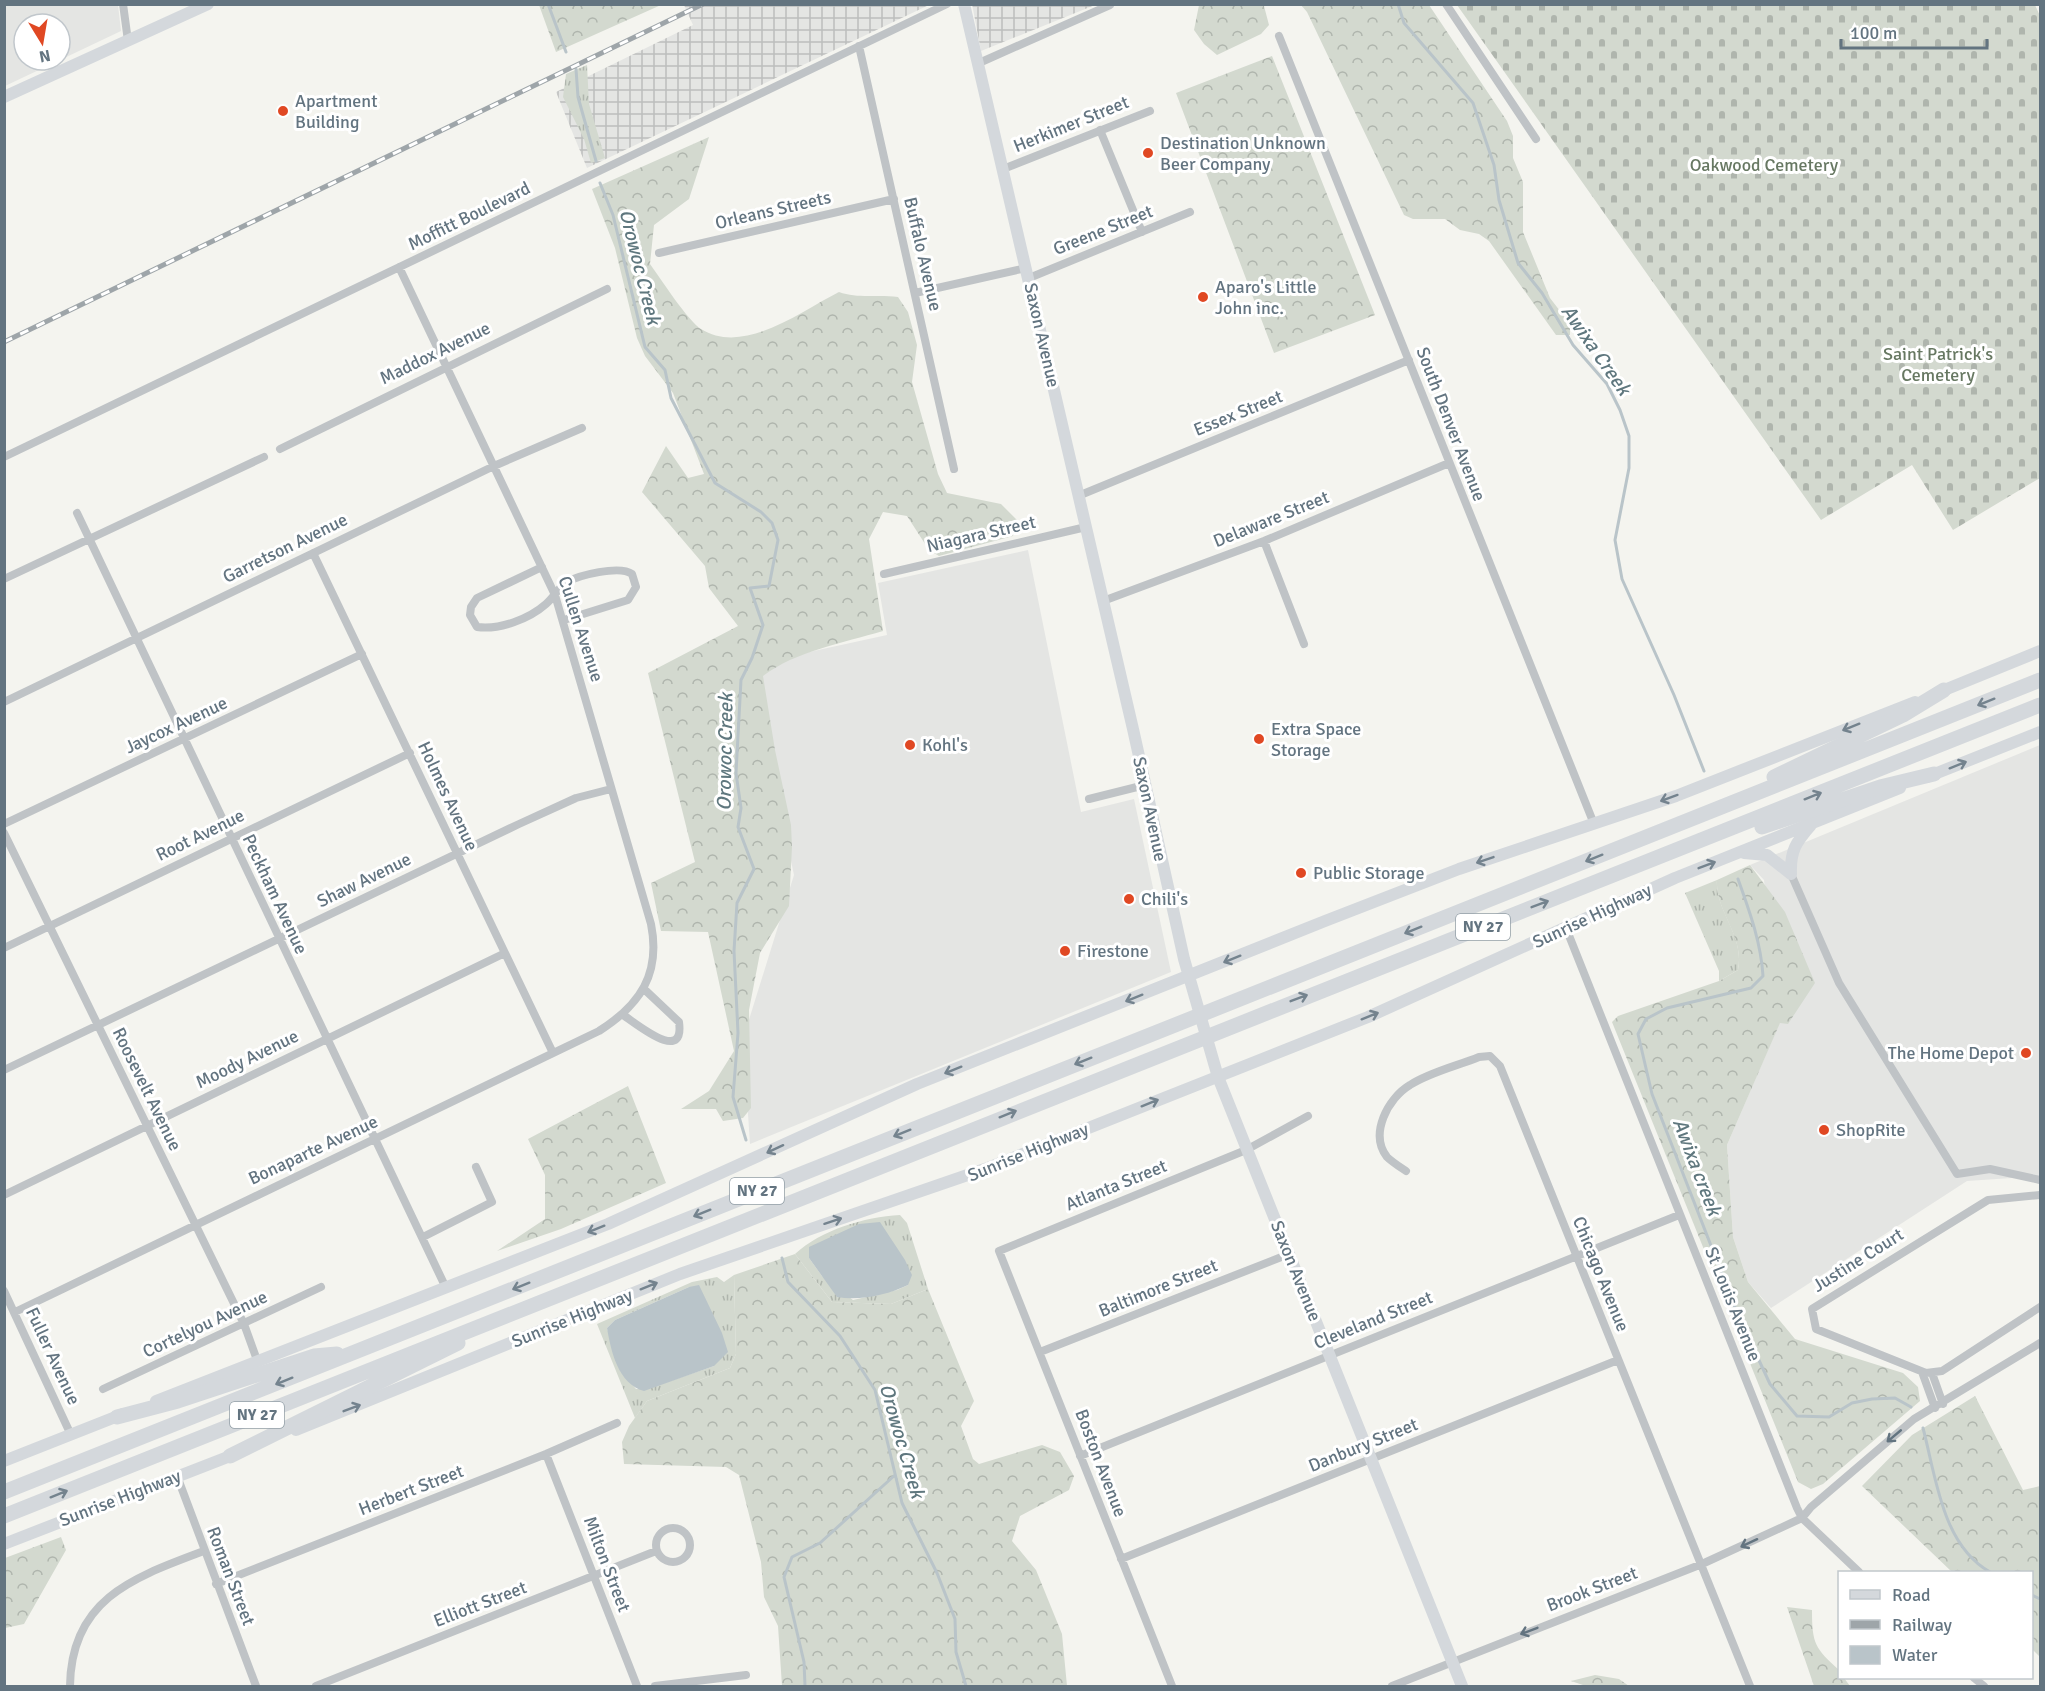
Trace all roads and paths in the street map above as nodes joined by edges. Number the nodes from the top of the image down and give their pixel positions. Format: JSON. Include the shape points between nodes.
{"nodes":[{"id":1,"x":123,"y":4,"type":"edge"},
{"id":2,"x":208,"y":4,"type":"edge"},
{"id":3,"x":947,"y":4,"type":"edge"},
{"id":4,"x":964,"y":4,"type":"edge"},
{"id":5,"x":1446,"y":4,"type":"edge"},
{"id":6,"x":1110,"y":5,"type":"edge"},
{"id":7,"x":1279,"y":36,"type":"dead end"},
{"id":8,"x":128,"y":41,"type":"junction"},
{"id":9,"x":859,"y":46,"type":"junction"},
{"id":10,"x":979,"y":63,"type":"junction"},
{"id":11,"x":4,"y":97,"type":"edge"},
{"id":12,"x":1150,"y":111,"type":"dead end"},
{"id":13,"x":1101,"y":130,"type":"junction"},
{"id":14,"x":1536,"y":139,"type":"dead end"},
{"id":15,"x":1003,"y":169,"type":"junction"},
{"id":16,"x":894,"y":199,"type":"junction"},
{"id":17,"x":1190,"y":212,"type":"dead end"},
{"id":18,"x":1142,"y":232,"type":"junction"},
{"id":19,"x":659,"y":253,"type":"dead end"},
{"id":20,"x":399,"y":267,"type":"junction"},
{"id":21,"x":1027,"y":273,"type":"junction"},
{"id":22,"x":607,"y":289,"type":"dead end"},
{"id":23,"x":915,"y":293,"type":"junction"},
{"id":24,"x":1409,"y":360,"type":"junction"},
{"id":25,"x":446,"y":366,"type":"junction"},
{"id":26,"x":582,"y":428,"type":"dead end"},
{"id":27,"x":280,"y":449,"type":"dead end"},
{"id":28,"x":264,"y":457,"type":"dead end"},
{"id":29,"x":4,"y":458,"type":"edge"},
{"id":30,"x":1449,"y":464,"type":"junction"},
{"id":31,"x":494,"y":466,"type":"junction"},
{"id":32,"x":954,"y":469,"type":"dead end"},
{"id":33,"x":1078,"y":495,"type":"junction"},
{"id":34,"x":77,"y":513,"type":"dead end"},
{"id":35,"x":1086,"y":528,"type":"junction"},
{"id":36,"x":87,"y":539,"type":"junction"},
{"id":37,"x":1263,"y":541,"type":"junction"},
{"id":38,"x":313,"y":553,"type":"junction"},
{"id":39,"x":542,"y":567,"type":"junction"},
{"id":40,"x":884,"y":574,"type":"dead end"},
{"id":41,"x":4,"y":579,"type":"edge"},
{"id":42,"x":555,"y":595,"type":"junction"},
{"id":43,"x":1103,"y":601,"type":"junction"},
{"id":44,"x":564,"y":620,"type":"junction"},
{"id":45,"x":134,"y":638,"type":"junction"},
{"id":46,"x":1304,"y":644,"type":"dead end"},
{"id":47,"x":2040,"y":651,"type":"edge"},
{"id":48,"x":362,"y":654,"type":"junction"},
{"id":49,"x":2040,"y":680,"type":"edge"},
{"id":50,"x":1944,"y":690,"type":"junction"},
{"id":51,"x":4,"y":702,"type":"edge"},
{"id":52,"x":2040,"y":705,"type":"edge"},
{"id":53,"x":2040,"y":732,"type":"edge"},
{"id":54,"x":183,"y":740,"type":"junction"},
{"id":55,"x":410,"y":753,"type":"junction"},
{"id":56,"x":1934,"y":774,"type":"junction"},
{"id":57,"x":1145,"y":785,"type":"junction"},
{"id":58,"x":611,"y":789,"type":"junction"},
{"id":59,"x":1089,"y":799,"type":"dead end"},
{"id":60,"x":1714,"y":810,"type":"junction"},
{"id":61,"x":1812,"y":823,"type":"junction"},
{"id":62,"x":4,"y":824,"type":"edge"},
{"id":63,"x":1594,"y":824,"type":"junction"},
{"id":64,"x":4,"y":833,"type":"edge"},
{"id":65,"x":1720,"y":834,"type":"junction"},
{"id":66,"x":230,"y":839,"type":"junction"},
{"id":67,"x":1740,"y":852,"type":"junction"},
{"id":68,"x":457,"y":854,"type":"junction"},
{"id":69,"x":1791,"y":874,"type":"junction"},
{"id":70,"x":49,"y":926,"type":"junction"},
{"id":71,"x":1566,"y":928,"type":"junction"},
{"id":72,"x":278,"y":941,"type":"junction"},
{"id":73,"x":4,"y":948,"type":"edge"},
{"id":74,"x":505,"y":953,"type":"junction"},
{"id":75,"x":1188,"y":976,"type":"junction"},
{"id":76,"x":644,"y":989,"type":"junction"},
{"id":77,"x":623,"y":1015,"type":"junction"},
{"id":78,"x":97,"y":1025,"type":"junction"},
{"id":79,"x":325,"y":1040,"type":"junction"},
{"id":80,"x":553,"y":1053,"type":"junction"},
{"id":81,"x":4,"y":1070,"type":"edge"},
{"id":82,"x":1218,"y":1077,"type":"junction"},
{"id":83,"x":1308,"y":1116,"type":"dead end"},
{"id":84,"x":146,"y":1126,"type":"junction"},
{"id":85,"x":373,"y":1140,"type":"junction"},
{"id":86,"x":1246,"y":1150,"type":"junction"},
{"id":87,"x":476,"y":1167,"type":"dead end"},
{"id":88,"x":1406,"y":1171,"type":"dead end"},
{"id":89,"x":2040,"y":1180,"type":"edge"},
{"id":90,"x":4,"y":1195,"type":"edge"},
{"id":91,"x":2040,"y":1195,"type":"edge"},
{"id":92,"x":1679,"y":1215,"type":"junction"},
{"id":93,"x":195,"y":1224,"type":"junction"},
{"id":94,"x":423,"y":1237,"type":"junction"},
{"id":95,"x":999,"y":1251,"type":"joint"},
{"id":96,"x":1289,"y":1254,"type":"junction"},
{"id":97,"x":1576,"y":1256,"type":"junction"},
{"id":98,"x":321,"y":1287,"type":"dead end"},
{"id":99,"x":446,"y":1288,"type":"junction"},
{"id":100,"x":4,"y":1291,"type":"edge"},
{"id":101,"x":2040,"y":1307,"type":"edge"},
{"id":102,"x":15,"y":1312,"type":"junction"},
{"id":103,"x":509,"y":1314,"type":"junction"},
{"id":104,"x":244,"y":1324,"type":"junction"},
{"id":105,"x":2040,"y":1343,"type":"edge"},
{"id":106,"x":357,"y":1351,"type":"junction"},
{"id":107,"x":1040,"y":1352,"type":"junction"},
{"id":108,"x":1329,"y":1355,"type":"junction"},
{"id":109,"x":257,"y":1360,"type":"junction"},
{"id":110,"x":1618,"y":1360,"type":"junction"},
{"id":111,"x":1922,"y":1372,"type":"junction"},
{"id":112,"x":1932,"y":1373,"type":"junction"},
{"id":113,"x":103,"y":1389,"type":"dead end"},
{"id":114,"x":1939,"y":1406,"type":"junction"},
{"id":115,"x":117,"y":1417,"type":"junction"},
{"id":116,"x":617,"y":1423,"type":"dead end"},
{"id":117,"x":71,"y":1435,"type":"junction"},
{"id":118,"x":546,"y":1454,"type":"junction"},
{"id":119,"x":230,"y":1456,"type":"junction"},
{"id":120,"x":1080,"y":1456,"type":"junction"},
{"id":121,"x":1370,"y":1460,"type":"junction"},
{"id":122,"x":4,"y":1461,"type":"edge"},
{"id":123,"x":177,"y":1476,"type":"junction"},
{"id":124,"x":4,"y":1492,"type":"edge"},
{"id":125,"x":4,"y":1516,"type":"edge"},
{"id":126,"x":1802,"y":1518,"type":"junction"},
{"id":127,"x":4,"y":1544,"type":"edge"},
{"id":128,"x":204,"y":1551,"type":"junction"},
{"id":129,"x":656,"y":1551,"type":"junction"},
{"id":130,"x":1121,"y":1559,"type":"junction"},
{"id":131,"x":1702,"y":1564,"type":"junction"},
{"id":132,"x":1858,"y":1571,"type":"edge"},
{"id":133,"x":594,"y":1577,"type":"junction"},
{"id":134,"x":216,"y":1584,"type":"junction"},
{"id":135,"x":1452,"y":1661,"type":"junction"},
{"id":136,"x":746,"y":1674,"type":"dead end"},
{"id":137,"x":70,"y":1686,"type":"edge"},
{"id":138,"x":256,"y":1686,"type":"edge"},
{"id":139,"x":316,"y":1686,"type":"edge"},
{"id":140,"x":637,"y":1686,"type":"edge"},
{"id":141,"x":655,"y":1686,"type":"edge"},
{"id":142,"x":1172,"y":1686,"type":"edge"},
{"id":143,"x":1392,"y":1686,"type":"edge"},
{"id":144,"x":1462,"y":1686,"type":"edge"},
{"id":145,"x":1750,"y":1686,"type":"edge"}],
"edges":[{"from":1,"to":8,"type":"street"},
{"from":2,"to":8,"type":"main road"},
{"from":3,"to":9,"type":"street","name":"Moffitt Boulevard"},
{"from":4,"to":10,"type":"main road","name":"Saxon Avenue"},
{"from":5,"to":14,"type":"street"},
{"from":6,"to":10,"type":"street"},
{"from":7,"to":24,"type":"street","name":"South Denver Avenue"},
{"from":8,"to":11,"type":"main road"},
{"from":9,"to":16,"type":"street","name":"Buffalo Avenue"},
{"from":9,"to":20,"type":"street","name":"Moffitt Boulevard"},
{"from":10,"to":15,"type":"main road","name":"Saxon Avenue"},
{"from":12,"to":13,"type":"street","name":"Herkimer Street"},
{"from":13,"to":15,"type":"street","name":"Herkimer Street"},
{"from":13,"to":18,"type":"street"},
{"from":15,"to":21,"type":"main road","name":"Saxon Avenue"},
{"from":16,"to":19,"type":"street","name":"Orleans Streets"},
{"from":16,"to":23,"type":"street","name":"Buffalo Avenue"},
{"from":17,"to":18,"type":"street","name":"Greene Street"},
{"from":18,"to":21,"type":"street","name":"Greene Street"},
{"from":20,"to":25,"type":"street","name":"Cullen Avenue"},
{"from":20,"to":29,"type":"street","name":"Moffitt Boulevard"},
{"from":21,"to":23,"type":"street","name":"Greene Street"},
{"from":21,"to":33,"type":"main road","name":"Saxon Avenue"},
{"from":22,"to":25,"type":"street","name":"Maddox Avenue"},
{"from":23,"to":32,"type":"street","name":"Buffalo Avenue"},
{"from":24,"to":30,"type":"street","name":"South Denver Avenue"},
{"from":24,"to":33,"type":"street","name":"Essex Street"},
{"from":25,"to":27,"type":"street","name":"Maddox Avenue"},
{"from":25,"to":31,"type":"street","name":"Cullen Avenue"},
{"from":26,"to":31,"type":"street","name":"Garretson Avenue"},
{"from":28,"to":36,"type":"street"},
{"from":30,"to":37,"type":"street","name":"Delaware Street"},
{"from":30,"to":63,"type":"street","name":"South Denver Avenue"},
{"from":31,"to":38,"type":"street","name":"Garretson Avenue"},
{"from":31,"to":39,"type":"street","name":"Cullen Avenue"},
{"from":33,"to":35,"type":"main road","name":"Saxon Avenue"},
{"from":34,"to":36,"type":"street","name":"Peckham Avenue"},
{"from":35,"to":40,"type":"street","name":"Niagara Street"},
{"from":35,"to":43,"type":"main road","name":"Saxon Avenue"},
{"from":36,"to":41,"type":"street"},
{"from":36,"to":45,"type":"street","name":"Peckham Avenue"},
{"from":37,"to":43,"type":"street","name":"Delaware Street"},
{"from":37,"to":46,"type":"street"},
{"from":38,"to":45,"type":"street","name":"Garretson Avenue"},
{"from":38,"to":48,"type":"street","name":"Holmes Avenue"},
{"from":39,"to":42,"type":"street","name":"Cullen Avenue"},
{"from":39,"to":42,"type":"street","via":[[477,598],[470,615],[477,627],[499,626],[531,615]]},
{"from":42,"to":44,"type":"street","name":"Cullen Avenue"},
{"from":42,"to":44,"type":"street","via":[[566,582],[617,569],[632,574],[636,587],[628,600]]},
{"from":43,"to":57,"type":"main road","name":"Saxon Avenue"},
{"from":44,"to":58,"type":"street","name":"Cullen Avenue"},
{"from":45,"to":51,"type":"street","name":"Garretson Avenue"},
{"from":45,"to":54,"type":"street","name":"Peckham Avenue"},
{"from":47,"to":50,"type":"main road"},
{"from":48,"to":54,"type":"street","name":"Jaycox Avenue"},
{"from":48,"to":55,"type":"street","name":"Holmes Avenue"},
{"from":49,"to":60,"type":"highway","number":"NY 27","one_way":true},
{"from":50,"to":60,"type":"highway","via":[[1903,715],[1784,771]]},
{"from":50,"to":63,"type":"main road","one_way":true,"via":[[1701,787]]},
{"from":65,"to":52,"type":"highway","name":"Sunrise Highway","number":"NY 27","one_way":true},
{"from":56,"to":53,"type":"main road","name":"Sunrise Highway","one_way":true},
{"from":54,"to":62,"type":"street","name":"Jaycox Avenue"},
{"from":54,"to":66,"type":"street","name":"Peckham Avenue"},
{"from":55,"to":66,"type":"street","name":"Root Avenue"},
{"from":55,"to":68,"type":"street","name":"Holmes Avenue"},
{"from":56,"to":61,"type":"main road","name":"Sunrise Highway"},
{"from":56,"to":65,"type":"highway","via":[[1880,787],[1757,829]]},
{"from":57,"to":59,"type":"street"},
{"from":57,"to":75,"type":"main road","name":"Saxon Avenue"},
{"from":58,"to":68,"type":"street","name":"Shaw Avenue","via":[[576,798]]},
{"from":58,"to":76,"type":"street","name":"Cullen Avenue","via":[[655,944]]},
{"from":60,"to":106,"type":"highway","number":"NY 27","one_way":true},
{"from":61,"to":67,"type":"main road","name":"Sunrise Highway"},
{"from":61,"to":69,"type":"main road","via":[[1794,844]]},
{"from":63,"to":75,"type":"main road","one_way":true,"via":[[1426,881]]},
{"from":64,"to":70,"type":"street","name":"Roosevelt Avenue"},
{"from":103,"to":65,"type":"highway","name":"Sunrise Highway","number":"NY 27","one_way":true},
{"from":66,"to":70,"type":"street","name":"Root Avenue"},
{"from":66,"to":72,"type":"street","name":"Peckham Avenue"},
{"from":67,"to":69,"type":"main road","via":[[1767,855]]},
{"from":71,"to":67,"type":"main road","name":"Sunrise Highway","one_way":true},
{"from":68,"to":72,"type":"street","name":"Shaw Avenue"},
{"from":68,"to":74,"type":"street","name":"Holmes Avenue"},
{"from":69,"to":89,"type":"street","via":[[1839,983],[1957,1174],[1990,1169]]},
{"from":70,"to":73,"type":"street","name":"Root Avenue"},
{"from":70,"to":78,"type":"street","name":"Roosevelt Avenue"},
{"from":82,"to":71,"type":"main road","name":"Sunrise Highway","one_way":true,"via":[[1414,998]]},
{"from":71,"to":92,"type":"street","name":"St Louis Avenue"},
{"from":72,"to":78,"type":"street","name":"Shaw Avenue"},
{"from":72,"to":79,"type":"street","name":"Peckham Avenue"},
{"from":74,"to":79,"type":"street","name":"Moody Avenue"},
{"from":74,"to":80,"type":"street","name":"Holmes Avenue"},
{"from":75,"to":82,"type":"main road","name":"Saxon Avenue"},
{"from":75,"to":99,"type":"main road","one_way":true,"via":[[917,1084],[653,1205]]},
{"from":76,"to":77,"type":"street","name":"Cullen Avenue"},
{"from":76,"to":77,"type":"street","via":[[679,1022],[678,1036],[667,1041],[658,1039]]},
{"from":77,"to":80,"type":"street","name":"Bonaparte Avenue"},
{"from":78,"to":81,"type":"street","name":"Shaw Avenue"},
{"from":78,"to":84,"type":"street","name":"Roosevelt Avenue"},
{"from":79,"to":84,"type":"street","name":"Moody Avenue"},
{"from":79,"to":85,"type":"street","name":"Peckham Avenue"},
{"from":80,"to":85,"type":"street","name":"Bonaparte Avenue"},
{"from":82,"to":86,"type":"main road","name":"Saxon Avenue"},
{"from":119,"to":82,"type":"main road","name":"Sunrise Highway","one_way":true,"via":[[680,1274],[968,1176]]},
{"from":83,"to":86,"type":"street","name":"Atlanta Street"},
{"from":84,"to":90,"type":"street","name":"Moody Avenue"},
{"from":84,"to":93,"type":"street","name":"Roosevelt Avenue"},
{"from":85,"to":93,"type":"street","name":"Bonaparte Avenue"},
{"from":85,"to":94,"type":"street","name":"Peckham Avenue"},
{"from":86,"to":95,"type":"street","name":"Atlanta Street"},
{"from":86,"to":96,"type":"main road","name":"Saxon Avenue"},
{"from":87,"to":94,"type":"street","via":[[492,1202]]},
{"from":88,"to":97,"type":"street","name":"Chicago Avenue","via":[[1387,1157],[1381,1142],[1388,1105],[1409,1085],[1490,1056],[1500,1066]]},
{"from":91,"to":111,"type":"street","name":"Justine Court","via":[[1988,1200],[1812,1309],[1816,1329]]},
{"from":92,"to":97,"type":"street","name":"Cleveland Street"},
{"from":92,"to":126,"type":"street","name":"St Louis Avenue"},
{"from":93,"to":102,"type":"street","name":"Bonaparte Avenue"},
{"from":93,"to":104,"type":"street","name":"Roosevelt Avenue"},
{"from":94,"to":99,"type":"street","name":"Peckham Avenue"},
{"from":95,"to":107,"type":"street","name":"Boston Avenue"},
{"from":96,"to":107,"type":"street","name":"Baltimore Street"},
{"from":96,"to":108,"type":"main road","name":"Saxon Avenue"},
{"from":97,"to":108,"type":"street","name":"Cleveland Street"},
{"from":97,"to":110,"type":"street","name":"Chicago Avenue"},
{"from":98,"to":104,"type":"street","name":"Cortelyou Avenue"},
{"from":99,"to":109,"type":"main road"},
{"from":100,"to":102,"type":"street","name":"Fuller Avenue"},
{"from":101,"to":112,"type":"street","via":[[1942,1371]]},
{"from":102,"to":117,"type":"street","name":"Fuller Avenue"},
{"from":103,"to":119,"type":"highway","via":[[437,1355]]},
{"from":125,"to":103,"type":"highway","name":"Sunrise Highway","number":"NY 27","one_way":true},
{"from":104,"to":109,"type":"street","name":"Roosevelt Avenue"},
{"from":104,"to":113,"type":"street","name":"Cortelyou Avenue"},
{"from":105,"to":114,"type":"street"},
{"from":106,"to":115,"type":"highway","via":[[314,1356]]},
{"from":106,"to":124,"type":"highway","number":"NY 27","one_way":true},
{"from":107,"to":120,"type":"street","name":"Boston Avenue"},
{"from":108,"to":120,"type":"street","name":"Cleveland Street"},
{"from":108,"to":121,"type":"main road","name":"Saxon Avenue"},
{"from":109,"to":115,"type":"main road"},
{"from":110,"to":121,"type":"street","name":"Danbury Street"},
{"from":110,"to":131,"type":"street","name":"Chicago Avenue"},
{"from":111,"to":112,"type":"street","name":"Justine Court"},
{"from":111,"to":114,"type":"street"},
{"from":112,"to":114,"type":"street"},
{"from":114,"to":126,"type":"street","one_way":true,"via":[[1906,1426]]},
{"from":115,"to":117,"type":"main road"},
{"from":116,"to":118,"type":"street","name":"Herbert Street"},
{"from":117,"to":122,"type":"main road"},
{"from":118,"to":133,"type":"street","name":"Milton Street"},
{"from":118,"to":134,"type":"street","name":"Herbert Street"},
{"from":119,"to":123,"type":"main road","name":"Sunrise Highway"},
{"from":120,"to":130,"type":"street","name":"Boston Avenue"},
{"from":121,"to":130,"type":"street","name":"Danbury Street"},
{"from":121,"to":135,"type":"main road","name":"Saxon Avenue"},
{"from":123,"to":127,"type":"main road","name":"Sunrise Highway"},
{"from":123,"to":128,"type":"street","name":"Roman Street"},
{"from":126,"to":131,"type":"street","name":"Brook Street","one_way":true},
{"from":126,"to":132,"type":"street","name":"St Louis Avenue"},
{"from":128,"to":134,"type":"street","name":"Roman Street"},
{"from":128,"to":137,"type":"street","via":[[142,1574],[107,1598],[81,1635]]},
{"from":129,"to":129,"type":"street","via":[[663,1560],[674,1563],[684,1559],[690,1550],[690,1538],[683,1530],[672,1527],[662,1531],[656,1540]]},
{"from":129,"to":133,"type":"street","name":"Elliott Street"},
{"from":130,"to":142,"type":"street","name":"Boston Avenue"},
{"from":131,"to":135,"type":"street","name":"Brook Street","one_way":true},
{"from":131,"to":145,"type":"street","name":"Chicago Avenue"},
{"from":133,"to":139,"type":"street","name":"Elliott Street"},
{"from":133,"to":140,"type":"street","name":"Milton Street"},
{"from":134,"to":138,"type":"street","name":"Roman Street"},
{"from":135,"to":143,"type":"street","name":"Brook Street"},
{"from":135,"to":144,"type":"main road","name":"Saxon Avenue"},
{"from":136,"to":141,"type":"street"}]}
